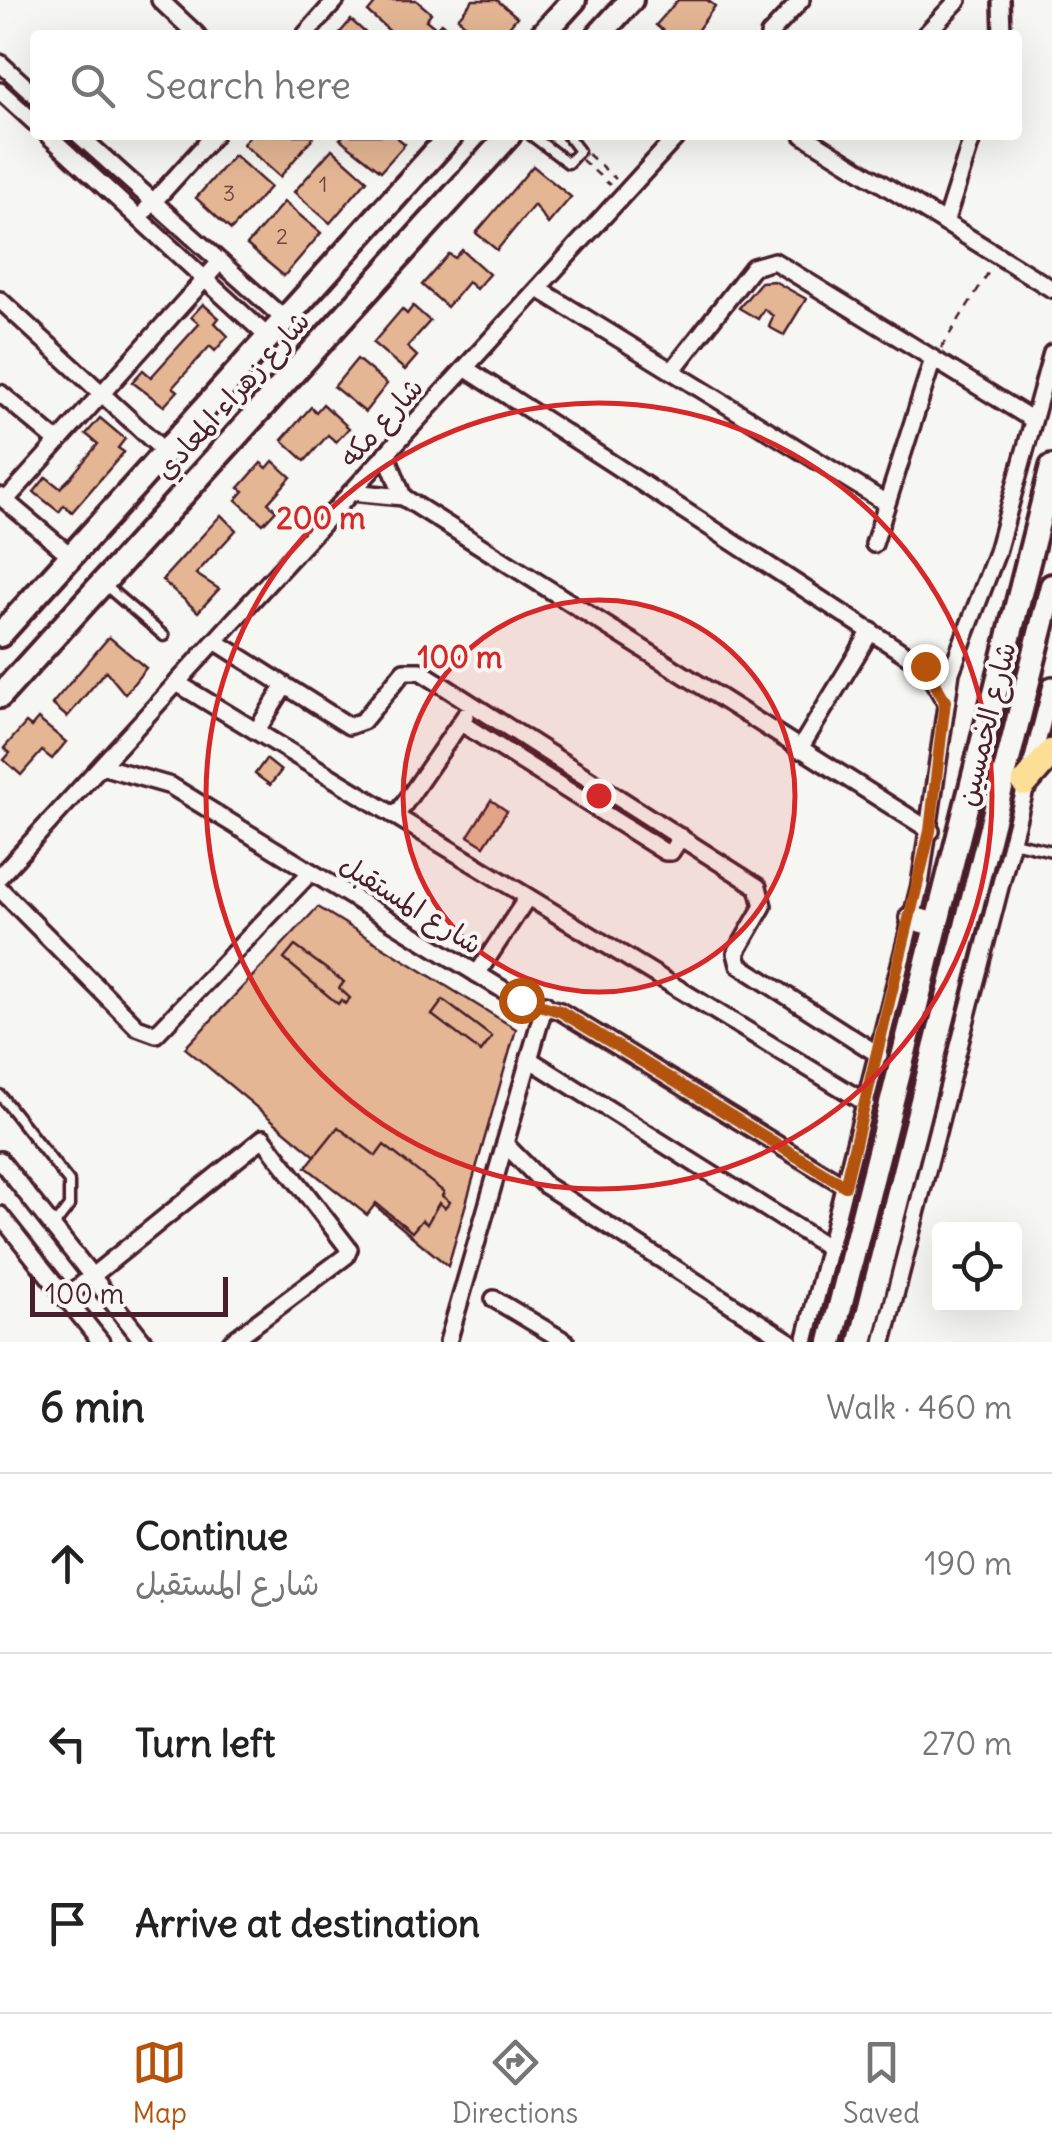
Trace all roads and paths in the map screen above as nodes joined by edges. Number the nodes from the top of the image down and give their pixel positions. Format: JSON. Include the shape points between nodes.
{"nodes":[{"id":1,"x":160,"y":0,"type":"edge"},
{"id":2,"x":336,"y":0,"type":"edge"},
{"id":3,"x":574,"y":0,"type":"edge"},
{"id":4,"x":631,"y":0,"type":"edge"},
{"id":5,"x":801,"y":0,"type":"edge"},
{"id":6,"x":958,"y":0,"type":"edge"},
{"id":7,"x":1001,"y":0,"type":"edge"},
{"id":8,"x":192,"y":30,"type":"edge"},
{"id":9,"x":309,"y":30,"type":"edge"},
{"id":10,"x":547,"y":30,"type":"edge"},
{"id":11,"x":604,"y":30,"type":"edge"},
{"id":12,"x":774,"y":30,"type":"edge"},
{"id":13,"x":930,"y":30,"type":"edge"},
{"id":14,"x":1002,"y":30,"type":"edge"},
{"id":15,"x":0,"y":63,"type":"edge"},
{"id":16,"x":30,"y":90,"type":"edge"},
{"id":17,"x":0,"y":91,"type":"edge"},
{"id":18,"x":30,"y":118,"type":"edge"},
{"id":19,"x":53,"y":140,"type":"edge"},
{"id":20,"x":85,"y":140,"type":"edge"},
{"id":21,"x":209,"y":140,"type":"edge"},
{"id":22,"x":446,"y":140,"type":"edge"},
{"id":23,"x":504,"y":140,"type":"edge"},
{"id":24,"x":537,"y":140,"type":"edge"},
{"id":25,"x":570,"y":140,"type":"edge"},
{"id":26,"x":674,"y":140,"type":"edge"},
{"id":27,"x":970,"y":140,"type":"edge"},
{"id":28,"x":826,"y":141,"type":"edge"},
{"id":29,"x":579,"y":154,"type":"junction"},
{"id":30,"x":614,"y":177,"type":"dead end"},
{"id":31,"x":608,"y":184,"type":"dead end"},
{"id":32,"x":153,"y":202,"type":"junction"},
{"id":33,"x":139,"y":218,"type":"junction"},
{"id":34,"x":945,"y":223,"type":"junction"},
{"id":35,"x":999,"y":256,"type":"junction"},
{"id":36,"x":220,"y":262,"type":"junction"},
{"id":37,"x":206,"y":279,"type":"junction"},
{"id":38,"x":1052,"y":289,"type":"edge"},
{"id":39,"x":540,"y":290,"type":"junction"},
{"id":40,"x":0,"y":300,"type":"edge"},
{"id":41,"x":284,"y":319,"type":"junction"},
{"id":42,"x":268,"y":336,"type":"junction"},
{"id":43,"x":1052,"y":353,"type":"edge"},
{"id":44,"x":933,"y":360,"type":"junction"},
{"id":45,"x":465,"y":368,"type":"junction"},
{"id":46,"x":672,"y":371,"type":"junction"},
{"id":47,"x":0,"y":393,"type":"edge"},
{"id":48,"x":102,"y":394,"type":"junction"},
{"id":49,"x":1033,"y":420,"type":"junction"},
{"id":50,"x":57,"y":440,"type":"junction"},
{"id":51,"x":164,"y":451,"type":"junction"},
{"id":52,"x":386,"y":453,"type":"junction"},
{"id":53,"x":1052,"y":467,"type":"edge"},
{"id":54,"x":351,"y":492,"type":"junction"},
{"id":55,"x":3,"y":498,"type":"edge"},
{"id":56,"x":402,"y":498,"type":"junction"},
{"id":57,"x":886,"y":503,"type":"junction"},
{"id":58,"x":1047,"y":506,"type":"edge"},
{"id":59,"x":874,"y":544,"type":"dead end"},
{"id":60,"x":72,"y":556,"type":"junction"},
{"id":61,"x":102,"y":582,"type":"junction"},
{"id":62,"x":1052,"y":586,"type":"edge"},
{"id":63,"x":870,"y":631,"type":"junction"},
{"id":64,"x":0,"y":636,"type":"edge"},
{"id":65,"x":164,"y":636,"type":"dead end"},
{"id":66,"x":215,"y":641,"type":"junction"},
{"id":67,"x":960,"y":644,"type":"junction"},
{"id":68,"x":925,"y":666,"type":"junction"},
{"id":69,"x":177,"y":683,"type":"junction"},
{"id":70,"x":284,"y":687,"type":"junction"},
{"id":71,"x":1050,"y":695,"type":"edge"},
{"id":72,"x":0,"y":696,"type":"edge"},
{"id":73,"x":945,"y":701,"type":"junction"},
{"id":74,"x":473,"y":705,"type":"junction"},
{"id":75,"x":461,"y":722,"type":"junction"},
{"id":76,"x":257,"y":730,"type":"junction"},
{"id":77,"x":798,"y":750,"type":"junction"},
{"id":78,"x":1052,"y":752,"type":"edge"},
{"id":79,"x":101,"y":766,"type":"junction"},
{"id":80,"x":1025,"y":783,"type":"junction"},
{"id":81,"x":396,"y":816,"type":"junction"},
{"id":82,"x":930,"y":831,"type":"junction"},
{"id":83,"x":681,"y":838,"type":"junction"},
{"id":84,"x":1052,"y":838,"type":"edge"},
{"id":85,"x":1001,"y":849,"type":"junction"},
{"id":86,"x":1050,"y":851,"type":"edge"},
{"id":87,"x":311,"y":872,"type":"junction"},
{"id":88,"x":0,"y":876,"type":"edge"},
{"id":89,"x":0,"y":889,"type":"edge"},
{"id":90,"x":527,"y":898,"type":"junction"},
{"id":91,"x":912,"y":918,"type":"junction"},
{"id":92,"x":936,"y":925,"type":"junction"},
{"id":93,"x":477,"y":974,"type":"junction"},
{"id":94,"x":544,"y":1004,"type":"junction"},
{"id":95,"x":878,"y":1055,"type":"junction"},
{"id":96,"x":529,"y":1060,"type":"junction"},
{"id":97,"x":0,"y":1095,"type":"edge"},
{"id":98,"x":866,"y":1103,"type":"junction"},
{"id":99,"x":505,"y":1144,"type":"junction"},
{"id":100,"x":0,"y":1160,"type":"edge"},
{"id":101,"x":845,"y":1186,"type":"junction"},
{"id":102,"x":0,"y":1216,"type":"edge"},
{"id":103,"x":53,"y":1227,"type":"junction"},
{"id":104,"x":829,"y":1248,"type":"junction"},
{"id":105,"x":76,"y":1256,"type":"junction"},
{"id":106,"x":48,"y":1276,"type":"junction"},
{"id":107,"x":92,"y":1276,"type":"junction"},
{"id":108,"x":66,"y":1298,"type":"junction"},
{"id":109,"x":494,"y":1299,"type":"dead end"},
{"id":110,"x":101,"y":1342,"type":"edge"},
{"id":111,"x":144,"y":1342,"type":"edge"},
{"id":112,"x":232,"y":1342,"type":"edge"},
{"id":113,"x":448,"y":1342,"type":"edge"},
{"id":114,"x":566,"y":1342,"type":"edge"},
{"id":115,"x":790,"y":1342,"type":"edge"},
{"id":116,"x":806,"y":1342,"type":"edge"},
{"id":117,"x":830,"y":1342,"type":"edge"},
{"id":118,"x":860,"y":1342,"type":"edge"},
{"id":119,"x":883,"y":1342,"type":"edge"}],
"edges":[{"from":1,"to":8,"type":"street"},
{"from":2,"to":9,"type":"street"},
{"from":3,"to":10,"type":"main road"},
{"from":4,"to":11,"type":"main road"},
{"from":5,"to":12,"type":"street"},
{"from":6,"to":13,"type":"street"},
{"from":7,"to":14,"type":"street"},
{"from":15,"to":16,"type":"street"},
{"from":17,"to":18,"type":"street"},
{"from":19,"to":33,"type":"street"},
{"from":20,"to":32,"type":"street"},
{"from":21,"to":32,"type":"street"},
{"from":22,"to":41,"type":"main road","name":"شارع زهراء المعادي"},
{"from":23,"to":61,"type":"main road","name":"شارع زهراء المعادي"},
{"from":24,"to":29,"type":"lane","via":[[560,161],[572,162]]},
{"from":25,"to":29,"type":"lane"},
{"from":26,"to":39,"type":"street","name":"شارع مكه"},
{"from":27,"to":34,"type":"street"},
{"from":28,"to":34,"type":"street"},
{"from":29,"to":30,"type":"path"},
{"from":29,"to":31,"type":"path"},
{"from":32,"to":33,"type":"street"},
{"from":32,"to":36,"type":"street"},
{"from":33,"to":37,"type":"street"},
{"from":34,"to":35,"type":"street"},
{"from":35,"to":38,"type":"street"},
{"from":35,"to":44,"type":"path"},
{"from":36,"to":37,"type":"street"},
{"from":36,"to":41,"type":"street"},
{"from":37,"to":42,"type":"street"},
{"from":37,"to":48,"type":"street"},
{"from":39,"to":45,"type":"street","name":"شارع مكه"},
{"from":39,"to":46,"type":"street"},
{"from":40,"to":48,"type":"street"},
{"from":41,"to":42,"type":"main road","name":"شارع زهراء المعادي"},
{"from":42,"to":51,"type":"main road","name":"شارع زهراء المعادي"},
{"from":43,"to":49,"type":"street"},
{"from":44,"to":46,"type":"street","via":[[764,261],[753,266]]},
{"from":44,"to":49,"type":"street"},
{"from":44,"to":57,"type":"street"},
{"from":45,"to":52,"type":"street","name":"شارع مكه"},
{"from":45,"to":63,"type":"street"},
{"from":46,"to":57,"type":"street"},
{"from":47,"to":50,"type":"street"},
{"from":48,"to":50,"type":"street"},
{"from":48,"to":51,"type":"street"},
{"from":49,"to":67,"type":"street","via":[[997,552]]},
{"from":50,"to":55,"type":"street"},
{"from":51,"to":60,"type":"main road","name":"شارع زهراء المعادي"},
{"from":52,"to":54,"type":"street","name":"شارع مكه"},
{"from":52,"to":56,"type":"street"},
{"from":53,"to":58,"type":"main road","name":"شارع الخمسين"},
{"from":54,"to":56,"type":"street"},
{"from":54,"to":66,"type":"street","name":"شارع مكه"},
{"from":55,"to":60,"type":"street"},
{"from":56,"to":77,"type":"street"},
{"from":57,"to":59,"type":"street"},
{"from":58,"to":92,"type":"main road","name":"شارع الخمسين"},
{"from":60,"to":64,"type":"main road","name":"شارع زهراء المعادي"},
{"from":61,"to":65,"type":"lane"},
{"from":61,"to":72,"type":"main road","name":"شارع زهراء المعادي"},
{"from":62,"to":85,"type":"main road","name":"شارع الخمسين"},
{"from":63,"to":68,"type":"street"},
{"from":63,"to":77,"type":"street"},
{"from":66,"to":69,"type":"street","name":"شارع مكه"},
{"from":66,"to":70,"type":"street"},
{"from":67,"to":68,"type":"street"},
{"from":67,"to":73,"type":"street"},
{"from":68,"to":73,"type":"street"},
{"from":69,"to":76,"type":"street"},
{"from":69,"to":79,"type":"street","name":"شارع مكه"},
{"from":70,"to":74,"type":"street","via":[[348,726],[363,721],[412,669]]},
{"from":70,"to":76,"type":"street"},
{"from":71,"to":80,"type":"street"},
{"from":73,"to":82,"type":"street"},
{"from":74,"to":75,"type":"street"},
{"from":74,"to":83,"type":"street"},
{"from":75,"to":81,"type":"street"},
{"from":75,"to":83,"type":"street","via":[[664,852]]},
{"from":76,"to":81,"type":"street"},
{"from":77,"to":82,"type":"street"},
{"from":78,"to":80,"type":"main road"},
{"from":79,"to":87,"type":"street","name":"شارع المستقبل","via":[[171,786]]},
{"from":79,"to":88,"type":"street","name":"شارع مكه"},
{"from":80,"to":85,"type":"street"},
{"from":81,"to":90,"type":"street"},
{"from":82,"to":91,"type":"street"},
{"from":83,"to":95,"type":"street","via":[[762,890],[764,906],[736,953],[741,968]]},
{"from":84,"to":86,"type":"lane"},
{"from":85,"to":86,"type":"lane"},
{"from":85,"to":118,"type":"main road","name":"شارع الخمسين"},
{"from":85,"to":119,"type":"street"},
{"from":87,"to":89,"type":"street","via":[[156,1034],[137,1027]]},
{"from":87,"to":93,"type":"street","name":"شارع المستقبل"},
{"from":90,"to":93,"type":"street"},
{"from":90,"to":98,"type":"street"},
{"from":91,"to":92,"type":"main road"},
{"from":91,"to":95,"type":"street"},
{"from":92,"to":117,"type":"main road","name":"شارع الخمسين"},
{"from":93,"to":94,"type":"street","name":"شارع المستقبل","via":[[515,997]]},
{"from":94,"to":96,"type":"street"},
{"from":94,"to":101,"type":"street","name":"شارع المستقبل"},
{"from":95,"to":98,"type":"street"},
{"from":96,"to":99,"type":"street"},
{"from":96,"to":104,"type":"street"},
{"from":97,"to":103,"type":"lane","via":[[70,1182],[68,1206]]},
{"from":98,"to":101,"type":"street"},
{"from":99,"to":113,"type":"street"},
{"from":99,"to":115,"type":"street","via":[[545,1186]]},
{"from":100,"to":103,"type":"street"},
{"from":101,"to":104,"type":"street"},
{"from":102,"to":106,"type":"street"},
{"from":103,"to":105,"type":"street"},
{"from":104,"to":116,"type":"street"},
{"from":105,"to":106,"type":"street"},
{"from":105,"to":107,"type":"street"},
{"from":106,"to":108,"type":"street"},
{"from":107,"to":108,"type":"street"},
{"from":107,"to":111,"type":"street"},
{"from":107,"to":112,"type":"street","via":[[258,1138],[267,1140],[349,1249]]},
{"from":108,"to":110,"type":"street"},
{"from":109,"to":114,"type":"street"}]}
